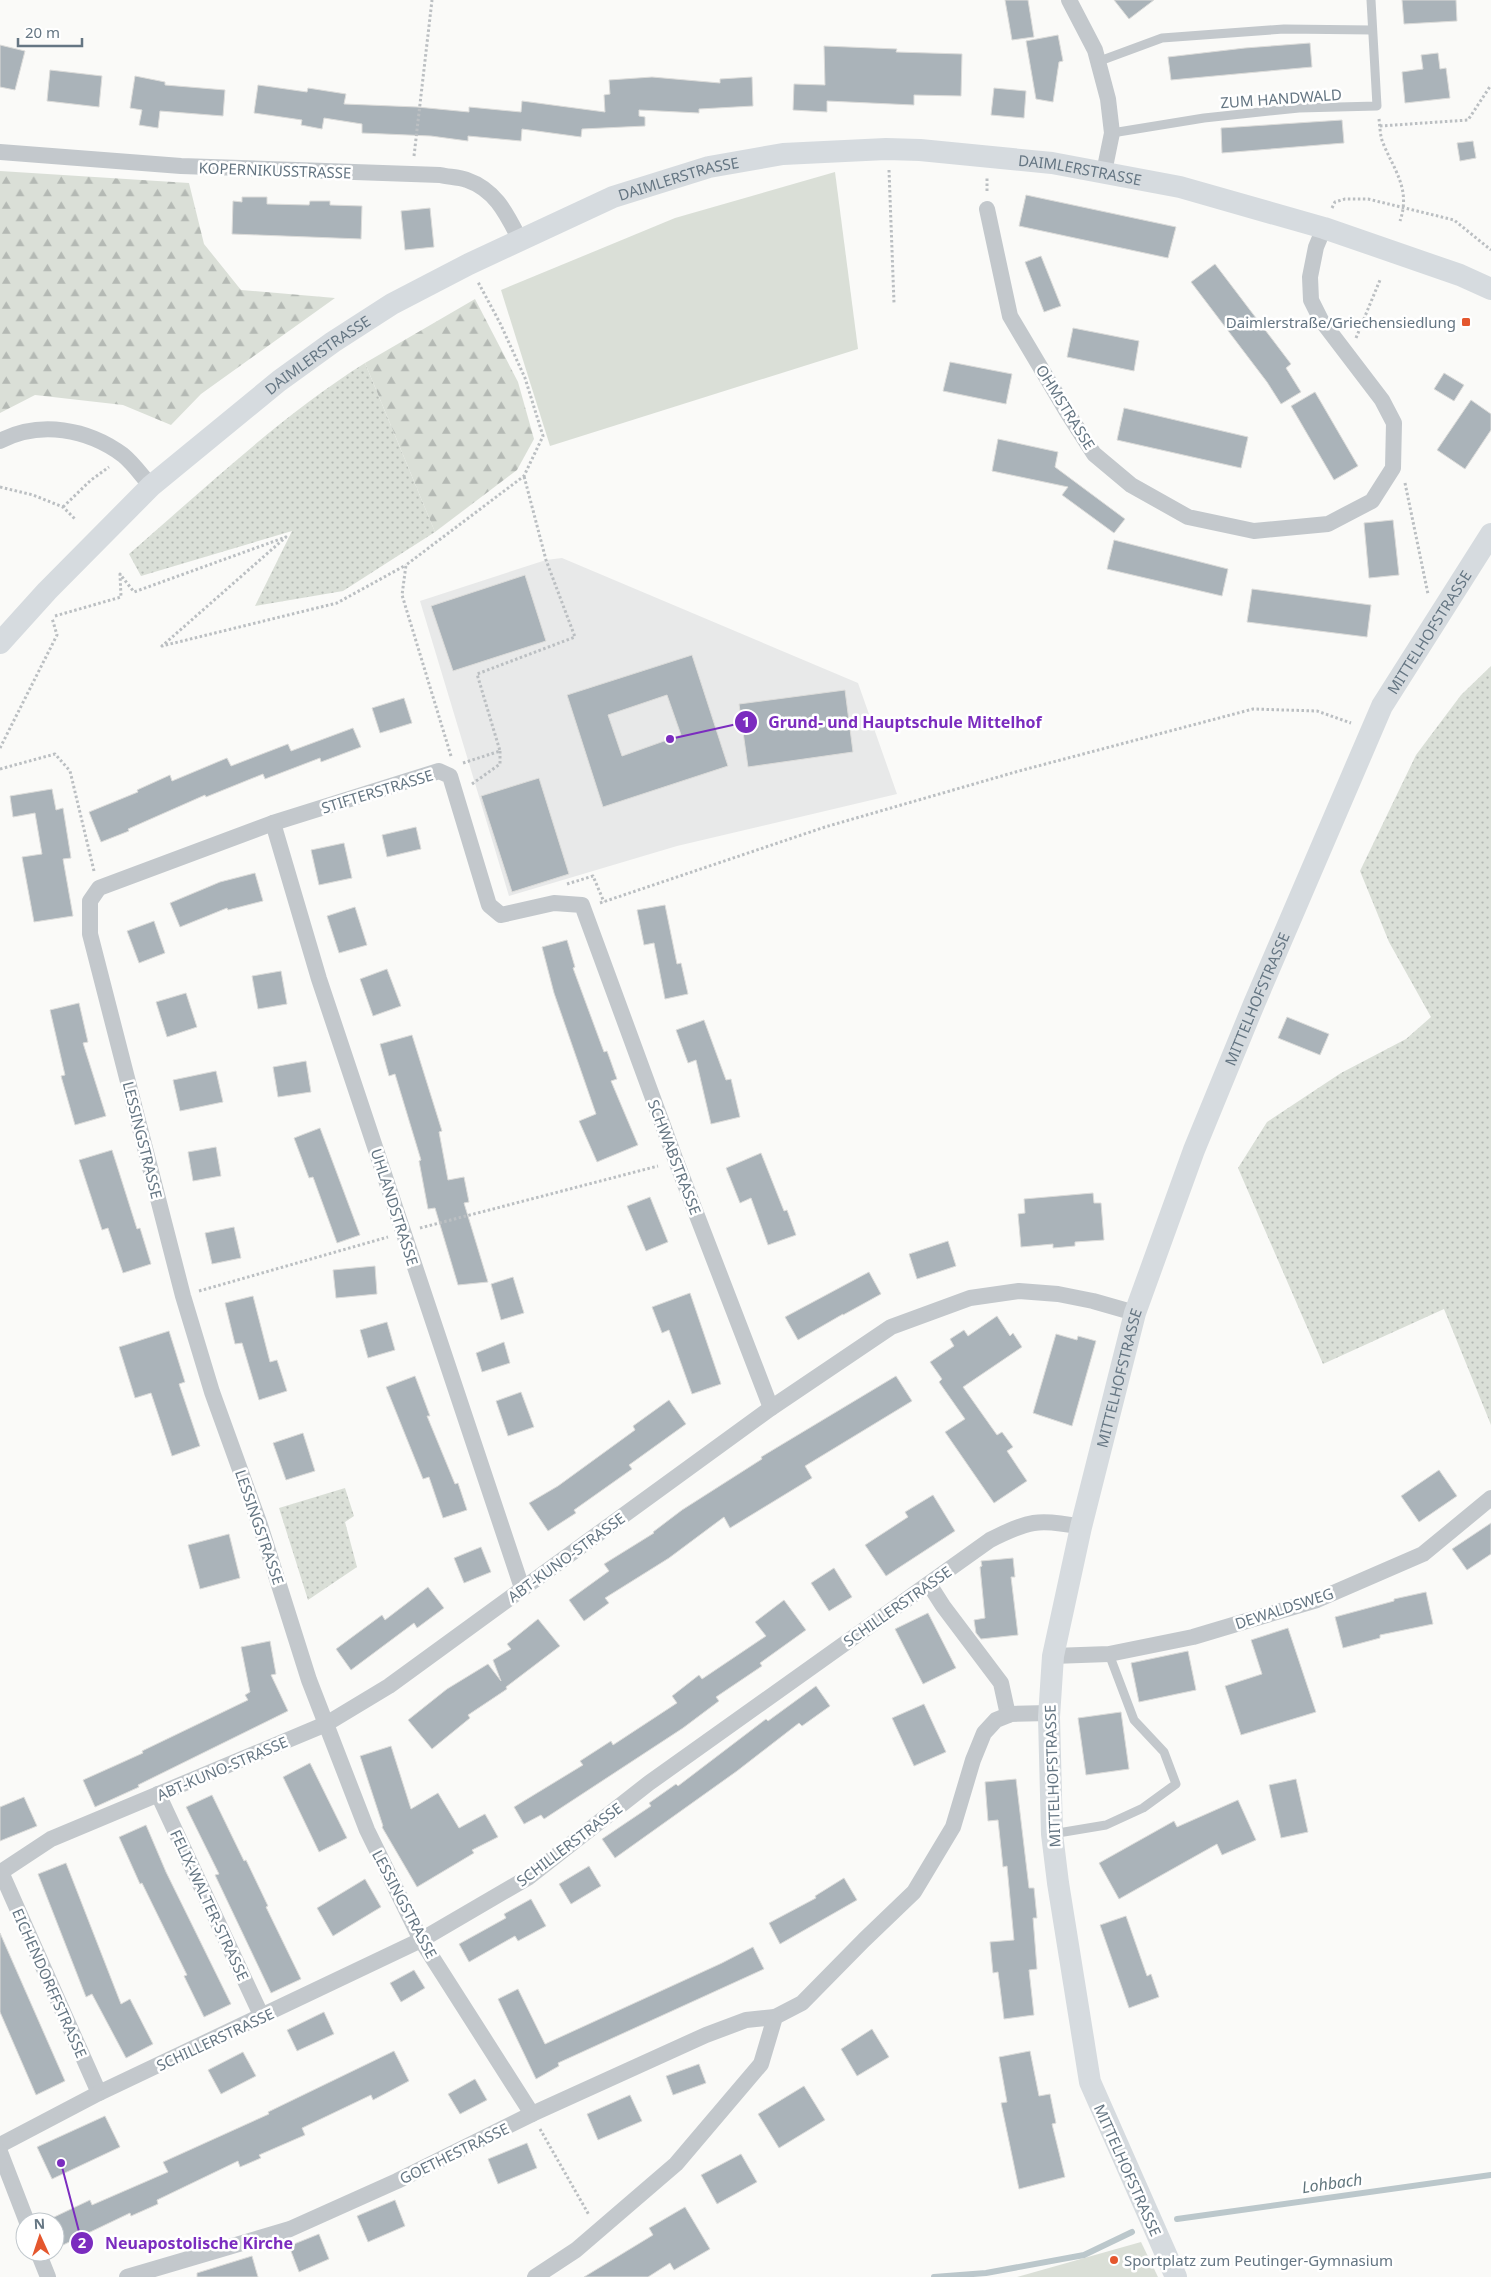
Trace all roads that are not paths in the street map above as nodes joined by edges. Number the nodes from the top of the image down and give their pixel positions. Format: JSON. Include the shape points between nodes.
{"nodes":[{"id":1,"x":1069,"y":0,"type":"edge"},
{"id":2,"x":1371,"y":0,"type":"edge"},
{"id":3,"x":1372,"y":30,"type":"junction"},
{"id":4,"x":1097,"y":62,"type":"junction"},
{"id":5,"x":1112,"y":133,"type":"junction"},
{"id":6,"x":0,"y":152,"type":"edge"},
{"id":7,"x":1104,"y":172,"type":"junction"},
{"id":8,"x":987,"y":210,"type":"road end"},
{"id":9,"x":1324,"y":228,"type":"junction"},
{"id":10,"x":520,"y":240,"type":"junction"},
{"id":11,"x":1491,"y":289,"type":"edge"},
{"id":12,"x":0,"y":441,"type":"edge"},
{"id":13,"x":151,"y":486,"type":"junction"},
{"id":14,"x":1491,"y":534,"type":"edge"},
{"id":15,"x":0,"y":643,"type":"edge"},
{"id":16,"x":273,"y":824,"type":"junction"},
{"id":17,"x":94,"y":895,"type":"joint"},
{"id":18,"x":582,"y":905,"type":"joint"},
{"id":19,"x":1135,"y":1313,"type":"junction"},
{"id":20,"x":771,"y":1408,"type":"junction"},
{"id":21,"x":1491,"y":1498,"type":"edge"},
{"id":22,"x":1081,"y":1527,"type":"junction"},
{"id":23,"x":928,"y":1584,"type":"junction"},
{"id":24,"x":522,"y":1588,"type":"junction"},
{"id":25,"x":1109,"y":1654,"type":"junction"},
{"id":26,"x":1053,"y":1656,"type":"junction"},
{"id":27,"x":1049,"y":1713,"type":"junction"},
{"id":28,"x":1008,"y":1715,"type":"junction"},
{"id":29,"x":326,"y":1724,"type":"junction"},
{"id":30,"x":158,"y":1794,"type":"junction"},
{"id":31,"x":1052,"y":1834,"type":"junction"},
{"id":32,"x":1,"y":1872,"type":"edge"},
{"id":33,"x":422,"y":1940,"type":"junction"},
{"id":34,"x":262,"y":2017,"type":"junction"},
{"id":35,"x":775,"y":2017,"type":"junction"},
{"id":36,"x":99,"y":2093,"type":"junction"},
{"id":37,"x":532,"y":2114,"type":"junction"},
{"id":38,"x":0,"y":2145,"type":"edge"},
{"id":39,"x":0,"y":2152,"type":"edge"},
{"id":40,"x":23,"y":2212,"type":"edge"},
{"id":41,"x":42,"y":2262,"type":"edge"},
{"id":42,"x":48,"y":2277,"type":"edge"},
{"id":43,"x":127,"y":2277,"type":"edge"},
{"id":44,"x":535,"y":2277,"type":"edge"},
{"id":45,"x":1176,"y":2277,"type":"edge"}],
"edges":[{"from":1,"to":4,"type":"street","via":[[1095,50]]},
{"from":2,"to":3,"type":"lane"},
{"from":3,"to":4,"type":"lane","via":[[1284,29],[1162,38]]},
{"from":3,"to":5,"type":"lane","name":"ZUM HANDWALD","via":[[1377,106],[1299,108],[1204,118]]},
{"from":4,"to":5,"type":"street","via":[[1108,99]]},
{"from":5,"to":7,"type":"street"},
{"from":6,"to":10,"type":"street","name":"KOPERNIKUSSTRASSE","via":[[181,166],[440,176],[468,180],[495,197]]},
{"from":7,"to":9,"type":"street","name":"DAIMLERSTRASSE","via":[[1180,187]]},
{"from":7,"to":10,"type":"street","name":"DAIMLERSTRASSE","via":[[1052,163],[893,149],[782,154],[709,167],[613,196]]},
{"from":8,"to":9,"type":"street","name":"OHMSTRASSE","via":[[1010,316],[1094,454],[1131,485],[1188,517],[1254,531],[1328,524],[1372,501],[1393,468],[1394,423],[1382,400],[1321,320],[1312,300],[1310,277]]},
{"from":9,"to":11,"type":"street","name":"DAIMLERSTRASSE","via":[[1460,275]]},
{"from":10,"to":13,"type":"street","name":"DAIMLERSTRASSE","via":[[392,304],[333,342],[279,381]]},
{"from":12,"to":13,"type":"street","via":[[24,432],[48,429],[87,434],[124,456]]},
{"from":13,"to":15,"type":"street","name":"DAIMLERSTRASSE"},
{"from":14,"to":19,"type":"street","name":"MITTELHOFSTRASSE","via":[[1382,706],[1198,1141]]},
{"from":16,"to":17,"type":"street","name":"STIFTERSTRASSE"},
{"from":16,"to":18,"type":"street","name":"STIFTERSTRASSE","via":[[439,771],[454,770],[489,905],[501,915],[554,903]]},
{"from":16,"to":24,"type":"street","name":"UHLANDSTRASSE","via":[[319,979]]},
{"from":17,"to":29,"type":"street","name":"LESSINGSTRASSE","via":[[90,934],[183,1296],[212,1392]]},
{"from":18,"to":20,"type":"street","name":"SCHWABSTRASSE"},
{"from":19,"to":20,"type":"street","name":"ABT-KUNO-STRASSE","via":[[1058,1294],[1019,1292],[970,1298],[891,1326]]},
{"from":19,"to":22,"type":"street","name":"MITTELHOFSTRASSE"},
{"from":20,"to":24,"type":"street","name":"ABT-KUNO-STRASSE"},
{"from":21,"to":25,"type":"street","name":"DEWALDSWEG","via":[[1423,1554],[1317,1600],[1193,1637]]},
{"from":22,"to":23,"type":"street","name":"SCHILLERSTRASSE","via":[[1042,1520],[1017,1526],[990,1540]]},
{"from":22,"to":26,"type":"street","name":"MITTELHOFSTRASSE"},
{"from":23,"to":28,"type":"street","via":[[1001,1683]]},
{"from":23,"to":33,"type":"street","name":"SCHILLERSTRASSE","via":[[649,1783],[529,1877]]},
{"from":24,"to":29,"type":"street","name":"ABT-KUNO-STRASSE","via":[[389,1686]]},
{"from":25,"to":26,"type":"street","name":"DEWALDSWEG"},
{"from":25,"to":31,"type":"lane","via":[[1134,1720],[1164,1752],[1176,1784],[1143,1808],[1106,1824]]},
{"from":26,"to":27,"type":"street","name":"MITTELHOFSTRASSE"},
{"from":27,"to":28,"type":"street"},
{"from":27,"to":31,"type":"street","name":"MITTELHOFSTRASSE"},
{"from":28,"to":35,"type":"street","via":[[996,1720],[984,1734],[972,1760],[953,1826],[914,1892],[802,2003]]},
{"from":29,"to":30,"type":"street","name":"ABT-KUNO-STRASSE"},
{"from":29,"to":33,"type":"street","name":"LESSINGSTRASSE","via":[[367,1830]]},
{"from":30,"to":32,"type":"street","name":"ABT-KUNO-STRASSE","via":[[51,1839]]},
{"from":30,"to":34,"type":"street","name":"FELIX-WALTER-STRASSE"},
{"from":31,"to":45,"type":"street","name":"MITTELHOFSTRASSE","via":[[1090,2082]]},
{"from":32,"to":36,"type":"street","name":"EICHENDORFFSTRASSE"},
{"from":33,"to":34,"type":"street","name":"SCHILLERSTRASSE"},
{"from":33,"to":37,"type":"street","name":"LESSINGSTRASSE"},
{"from":34,"to":36,"type":"street","name":"SCHILLERSTRASSE"},
{"from":35,"to":37,"type":"street","name":"GOETHESTRASSE","via":[[746,2020],[706,2035]]},
{"from":35,"to":44,"type":"street","via":[[761,2064],[676,2164],[576,2250]]},
{"from":36,"to":38,"type":"street","name":"SCHILLERSTRASSE"},
{"from":37,"to":43,"type":"street","name":"GOETHESTRASSE","via":[[398,2181],[290,2229]]},
{"from":39,"to":40,"type":"street"},
{"from":41,"to":42,"type":"street"}]}
